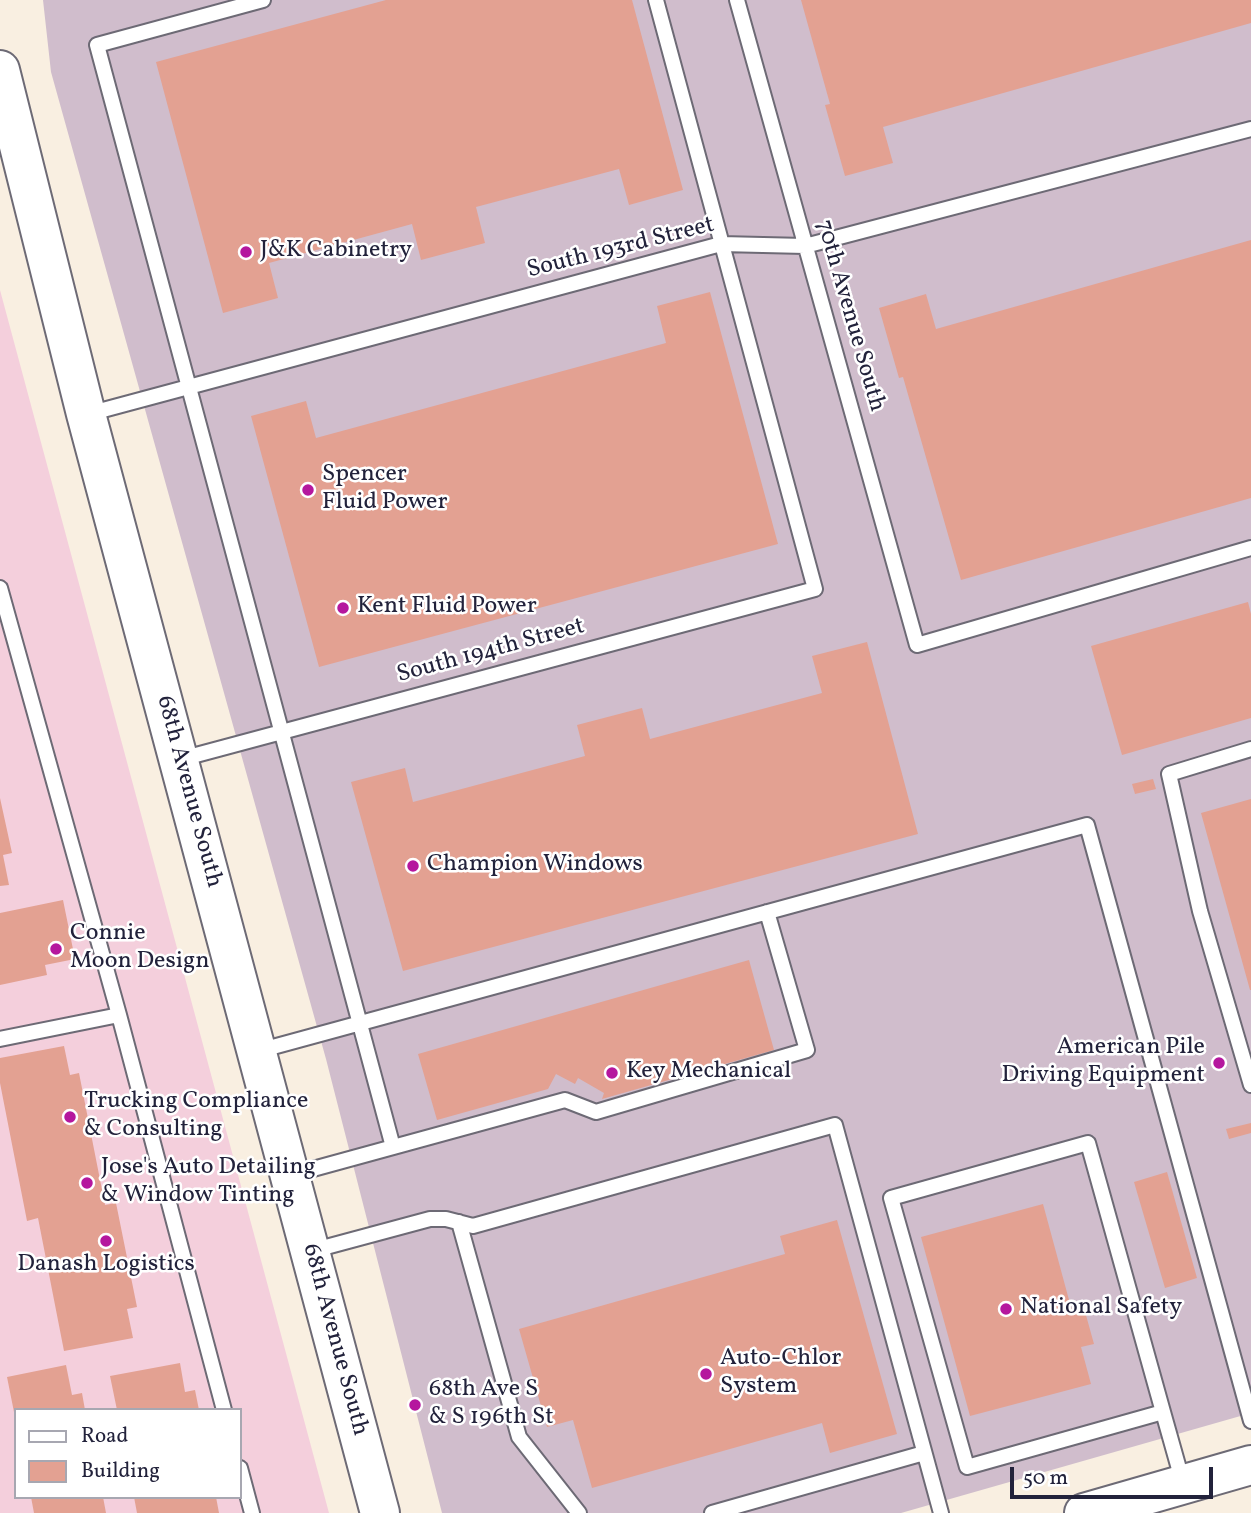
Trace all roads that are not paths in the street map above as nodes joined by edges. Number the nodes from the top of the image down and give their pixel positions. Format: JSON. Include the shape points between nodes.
{"nodes":[{"id":1,"x":263,"y":0,"type":"edge"},
{"id":2,"x":656,"y":0,"type":"edge"},
{"id":3,"x":737,"y":0,"type":"edge"},
{"id":4,"x":0,"y":70,"type":"edge"},
{"id":5,"x":1251,"y":129,"type":"edge"},
{"id":6,"x":721,"y":244,"type":"junction"},
{"id":7,"x":805,"y":246,"type":"junction"},
{"id":8,"x":189,"y":387,"type":"junction"},
{"id":9,"x":86,"y":414,"type":"junction"},
{"id":10,"x":1251,"y":548,"type":"edge"},
{"id":11,"x":0,"y":588,"type":"edge"},
{"id":12,"x":281,"y":732,"type":"junction"},
{"id":13,"x":1251,"y":749,"type":"edge"},
{"id":14,"x":179,"y":760,"type":"junction"},
{"id":15,"x":767,"y":912,"type":"junction"},
{"id":16,"x":120,"y":1015,"type":"junction"},
{"id":17,"x":359,"y":1023,"type":"junction"},
{"id":18,"x":0,"y":1040,"type":"edge"},
{"id":19,"x":257,"y":1052,"type":"junction"},
{"id":20,"x":1251,"y":1086,"type":"edge"},
{"id":21,"x":393,"y":1147,"type":"junction"},
{"id":22,"x":290,"y":1175,"type":"junction"},
{"id":23,"x":458,"y":1222,"type":"junction"},
{"id":24,"x":310,"y":1252,"type":"junction"},
{"id":25,"x":223,"y":1408,"type":"edge"},
{"id":26,"x":1163,"y":1412,"type":"junction"},
{"id":27,"x":1251,"y":1421,"type":"edge"},
{"id":28,"x":924,"y":1452,"type":"junction"},
{"id":29,"x":1251,"y":1465,"type":"edge"},
{"id":30,"x":242,"y":1476,"type":"edge"},
{"id":31,"x":1184,"y":1485,"type":"junction"},
{"id":32,"x":252,"y":1513,"type":"edge"},
{"id":33,"x":380,"y":1513,"type":"edge"},
{"id":34,"x":579,"y":1513,"type":"edge"},
{"id":35,"x":712,"y":1513,"type":"edge"},
{"id":36,"x":941,"y":1513,"type":"edge"},
{"id":37,"x":1084,"y":1513,"type":"edge"}],
"edges":[{"from":1,"to":8,"type":"lane","via":[[97,44]]},
{"from":2,"to":6,"type":"lane"},
{"from":3,"to":7,"type":"lane","name":"70th Avenue South"},
{"from":4,"to":9,"type":"main road","name":"68th Avenue South"},
{"from":5,"to":7,"type":"lane","name":"South 193rd Street"},
{"from":6,"to":7,"type":"lane","name":"South 193rd Street"},
{"from":6,"to":8,"type":"lane","name":"South 193rd Street"},
{"from":6,"to":12,"type":"lane","name":"South 194th Street","via":[[815,589]]},
{"from":7,"to":10,"type":"lane","name":"70th Avenue South","via":[[917,645]]},
{"from":8,"to":9,"type":"lane","name":"South 193rd Street"},
{"from":8,"to":12,"type":"lane"},
{"from":9,"to":14,"type":"main road","name":"68th Avenue South"},
{"from":11,"to":16,"type":"lane"},
{"from":12,"to":14,"type":"lane","name":"South 194th Street"},
{"from":12,"to":17,"type":"lane"},
{"from":13,"to":20,"type":"lane","via":[[1169,774],[1200,911]]},
{"from":14,"to":19,"type":"main road","name":"68th Avenue South"},
{"from":15,"to":17,"type":"lane"},
{"from":15,"to":21,"type":"lane","via":[[807,1050],[596,1112],[565,1100]]},
{"from":15,"to":27,"type":"lane","via":[[1087,825]]},
{"from":16,"to":18,"type":"lane"},
{"from":16,"to":25,"type":"lane"},
{"from":17,"to":19,"type":"lane"},
{"from":17,"to":21,"type":"lane"},
{"from":19,"to":22,"type":"main road","name":"68th Avenue South"},
{"from":21,"to":22,"type":"lane"},
{"from":22,"to":24,"type":"main road","name":"68th Avenue South"},
{"from":23,"to":24,"type":"lane","via":[[430,1219]]},
{"from":23,"to":28,"type":"lane","via":[[473,1226],[835,1125]]},
{"from":23,"to":34,"type":"lane","via":[[519,1437]]},
{"from":24,"to":33,"type":"main road","name":"68th Avenue South"},
{"from":26,"to":26,"type":"lane","via":[[1088,1143],[891,1198],[967,1467]]},
{"from":26,"to":31,"type":"lane"},
{"from":28,"to":35,"type":"lane"},
{"from":28,"to":36,"type":"lane"},
{"from":29,"to":31,"type":"main road"},
{"from":30,"to":32,"type":"lane"},
{"from":31,"to":37,"type":"main road"}]}
